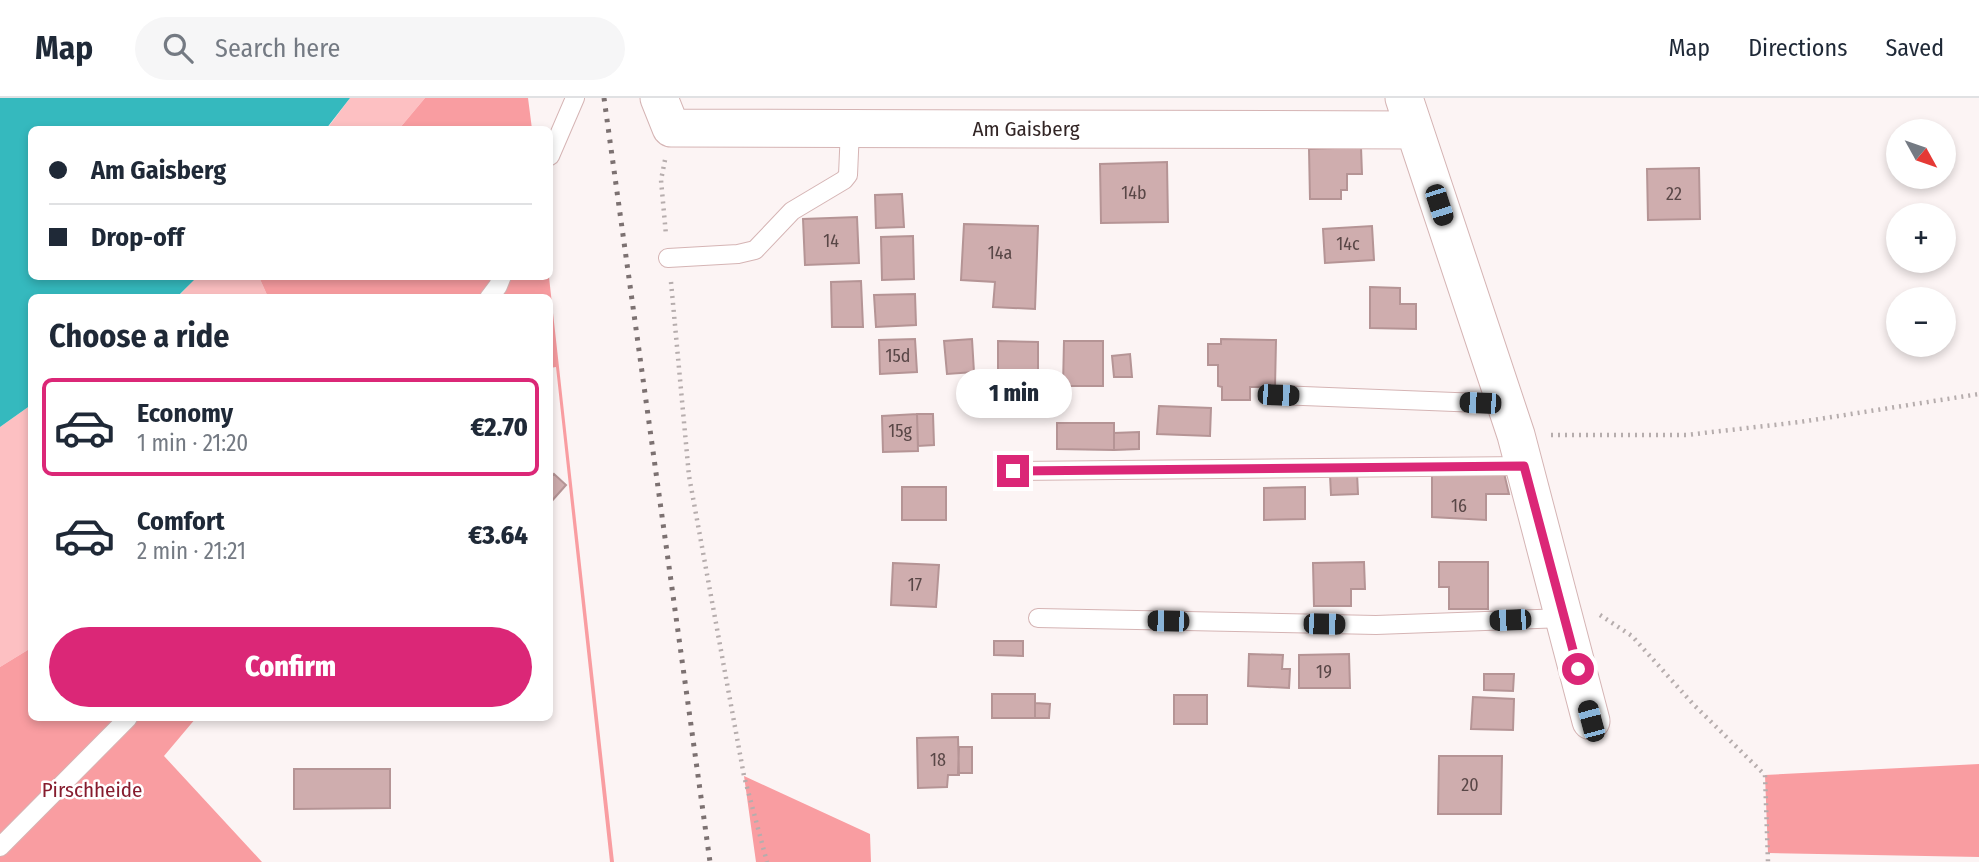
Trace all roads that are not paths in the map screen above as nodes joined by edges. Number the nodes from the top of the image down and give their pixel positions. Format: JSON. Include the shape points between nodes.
{"nodes":[{"id":1,"x":575,"y":98,"type":"edge"},
{"id":2,"x":665,"y":113,"type":"edge"},
{"id":3,"x":1409,"y":114,"type":"edge"},
{"id":4,"x":850,"y":129,"type":"junction"},
{"id":5,"x":553,"y":149,"type":"edge"},
{"id":6,"x":668,"y":258,"type":"road end"},
{"id":7,"x":1278,"y":395,"type":"dead end"},
{"id":8,"x":1515,"y":435,"type":"junction"},
{"id":9,"x":1013,"y":471,"type":"dead end"},
{"id":10,"x":1038,"y":618,"type":"dead end"},
{"id":11,"x":1564,"y":618,"type":"junction"},
{"id":12,"x":125,"y":721,"type":"edge"},
{"id":13,"x":1591,"y":721,"type":"dead end"},
{"id":14,"x":0,"y":847,"type":"edge"}],
"edges":[{"from":1,"to":5,"type":"lane"},
{"from":2,"to":4,"type":"street","name":"Am Gaisberg"},
{"from":3,"to":4,"type":"street","name":"Am Gaisberg"},
{"from":3,"to":8,"type":"street","name":"Am Gaisberg"},
{"from":4,"to":6,"type":"lane","via":[[848,175],[792,211],[755,250]]},
{"from":7,"to":8,"type":"lane"},
{"from":8,"to":9,"type":"lane"},
{"from":8,"to":11,"type":"street","name":"Am Gaisberg"},
{"from":10,"to":11,"type":"lane","via":[[1376,625]]},
{"from":11,"to":13,"type":"street","name":"Am Gaisberg"},
{"from":12,"to":14,"type":"lane"}]}
